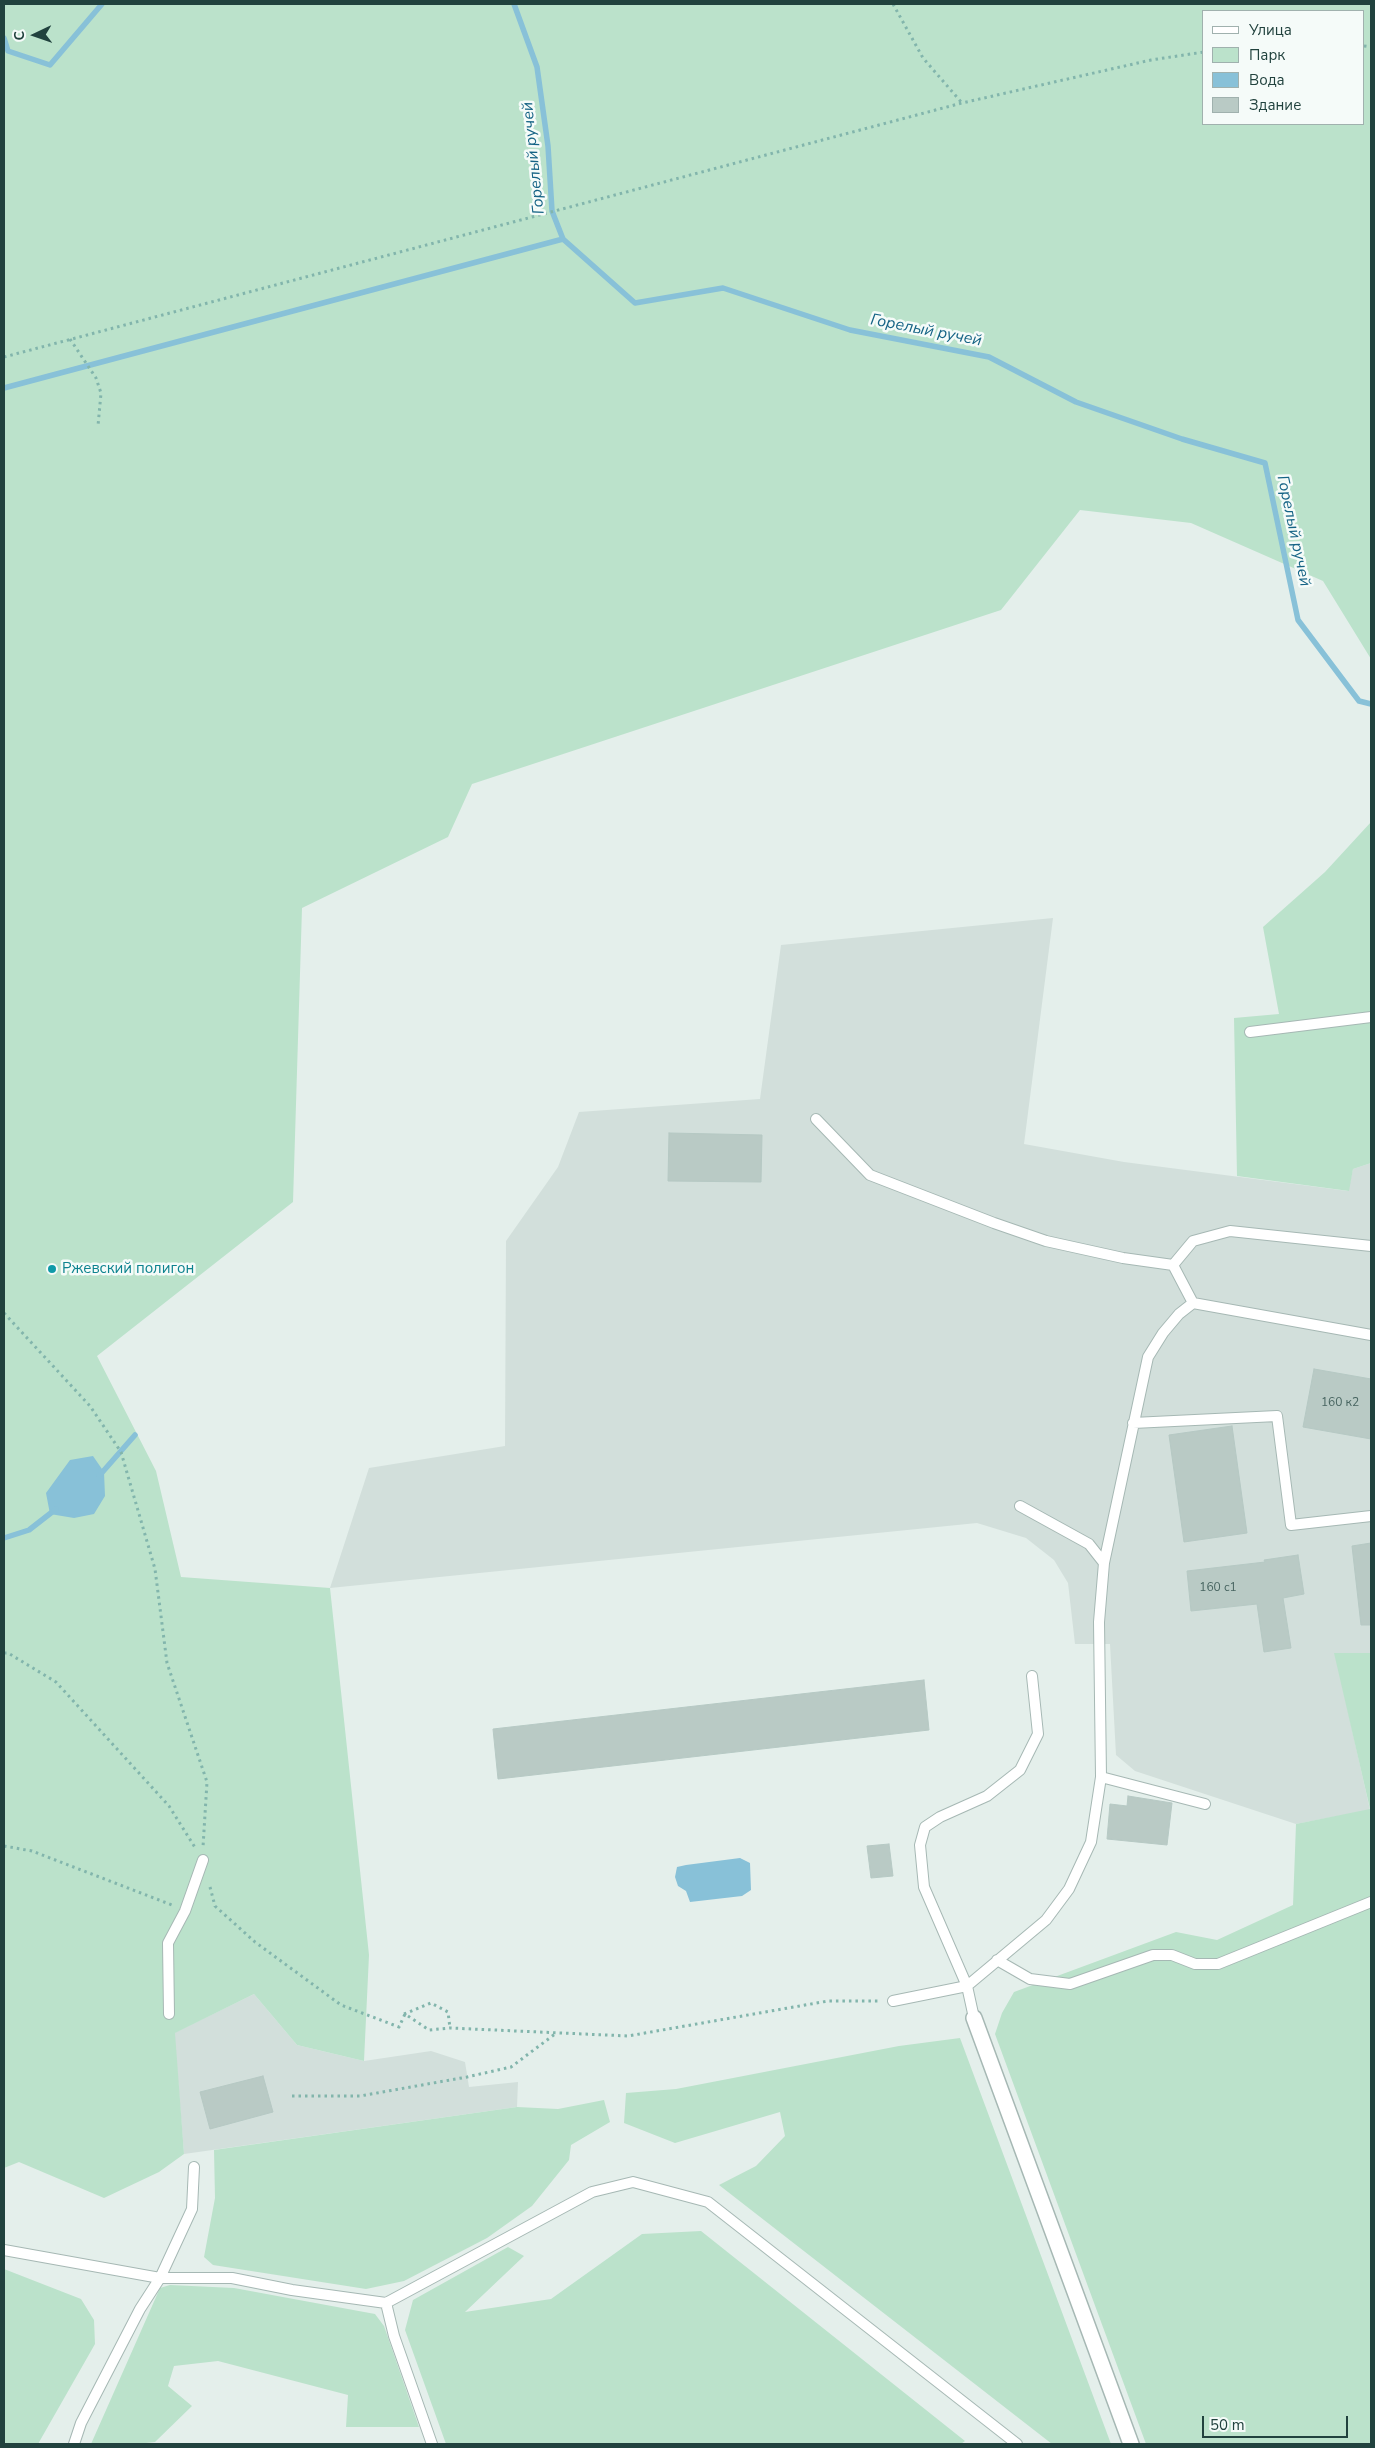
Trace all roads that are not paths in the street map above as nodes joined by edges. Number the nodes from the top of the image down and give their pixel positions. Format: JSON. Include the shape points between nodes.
{"nodes":[{"id":1,"x":1371,"y":1017,"type":"edge"},
{"id":2,"x":1250,"y":1032,"type":"dead end"},
{"id":3,"x":816,"y":1119,"type":"dead end"},
{"id":4,"x":1371,"y":1246,"type":"edge"},
{"id":5,"x":1174,"y":1265,"type":"junction"},
{"id":6,"x":1193,"y":1303,"type":"junction"},
{"id":7,"x":1371,"y":1335,"type":"edge"},
{"id":8,"x":1133,"y":1423,"type":"junction"},
{"id":9,"x":1020,"y":1506,"type":"dead end"},
{"id":10,"x":1371,"y":1516,"type":"edge"},
{"id":11,"x":1104,"y":1563,"type":"junction"},
{"id":12,"x":1032,"y":1676,"type":"dead end"},
{"id":13,"x":1101,"y":1777,"type":"junction"},
{"id":14,"x":1205,"y":1804,"type":"dead end"},
{"id":15,"x":203,"y":1860,"type":"road end"},
{"id":16,"x":1371,"y":1902,"type":"edge"},
{"id":17,"x":998,"y":1960,"type":"junction"},
{"id":18,"x":967,"y":1986,"type":"junction"},
{"id":19,"x":892,"y":2001,"type":"road end"},
{"id":20,"x":169,"y":2014,"type":"dead end"},
{"id":21,"x":974,"y":2018,"type":"joint"},
{"id":22,"x":194,"y":2167,"type":"dead end"},
{"id":23,"x":4,"y":2250,"type":"edge"},
{"id":24,"x":160,"y":2278,"type":"junction"},
{"id":25,"x":386,"y":2304,"type":"junction"},
{"id":26,"x":74,"y":2444,"type":"edge"},
{"id":27,"x":432,"y":2444,"type":"edge"},
{"id":28,"x":1017,"y":2444,"type":"edge"},
{"id":29,"x":1131,"y":2444,"type":"edge"}],
"edges":[{"from":1,"to":2,"type":"lane"},
{"from":3,"to":5,"type":"lane","via":[[870,1175],[1046,1241],[1123,1258]]},
{"from":4,"to":5,"type":"lane","via":[[1230,1231],[1193,1241]]},
{"from":5,"to":6,"type":"lane"},
{"from":6,"to":7,"type":"lane"},
{"from":6,"to":8,"type":"lane","via":[[1179,1314],[1148,1357]]},
{"from":8,"to":10,"type":"lane","via":[[1277,1416],[1291,1526]]},
{"from":8,"to":11,"type":"lane"},
{"from":9,"to":11,"type":"lane","via":[[1088,1544]]},
{"from":11,"to":13,"type":"lane","via":[[1099,1622]]},
{"from":12,"to":18,"type":"lane","via":[[1038,1734],[1020,1770],[986,1796],[940,1817],[925,1828],[920,1845],[924,1887]]},
{"from":13,"to":14,"type":"lane"},
{"from":13,"to":17,"type":"lane","via":[[1091,1842],[1069,1888],[1046,1920]]},
{"from":15,"to":20,"type":"lane","via":[[186,1911],[168,1943]]},
{"from":16,"to":17,"type":"lane","via":[[1218,1964],[1194,1964],[1172,1955],[1153,1955],[1070,1984],[1030,1979]]},
{"from":17,"to":18,"type":"lane"},
{"from":18,"to":19,"type":"lane"},
{"from":18,"to":21,"type":"lane"},
{"from":21,"to":29,"type":"street"},
{"from":22,"to":24,"type":"lane","via":[[192,2209]]},
{"from":23,"to":24,"type":"lane"},
{"from":24,"to":25,"type":"lane","via":[[232,2278]]},
{"from":24,"to":26,"type":"lane","via":[[140,2309]]},
{"from":25,"to":27,"type":"lane"},
{"from":25,"to":28,"type":"lane","via":[[592,2192],[633,2182],[708,2202]]}]}
